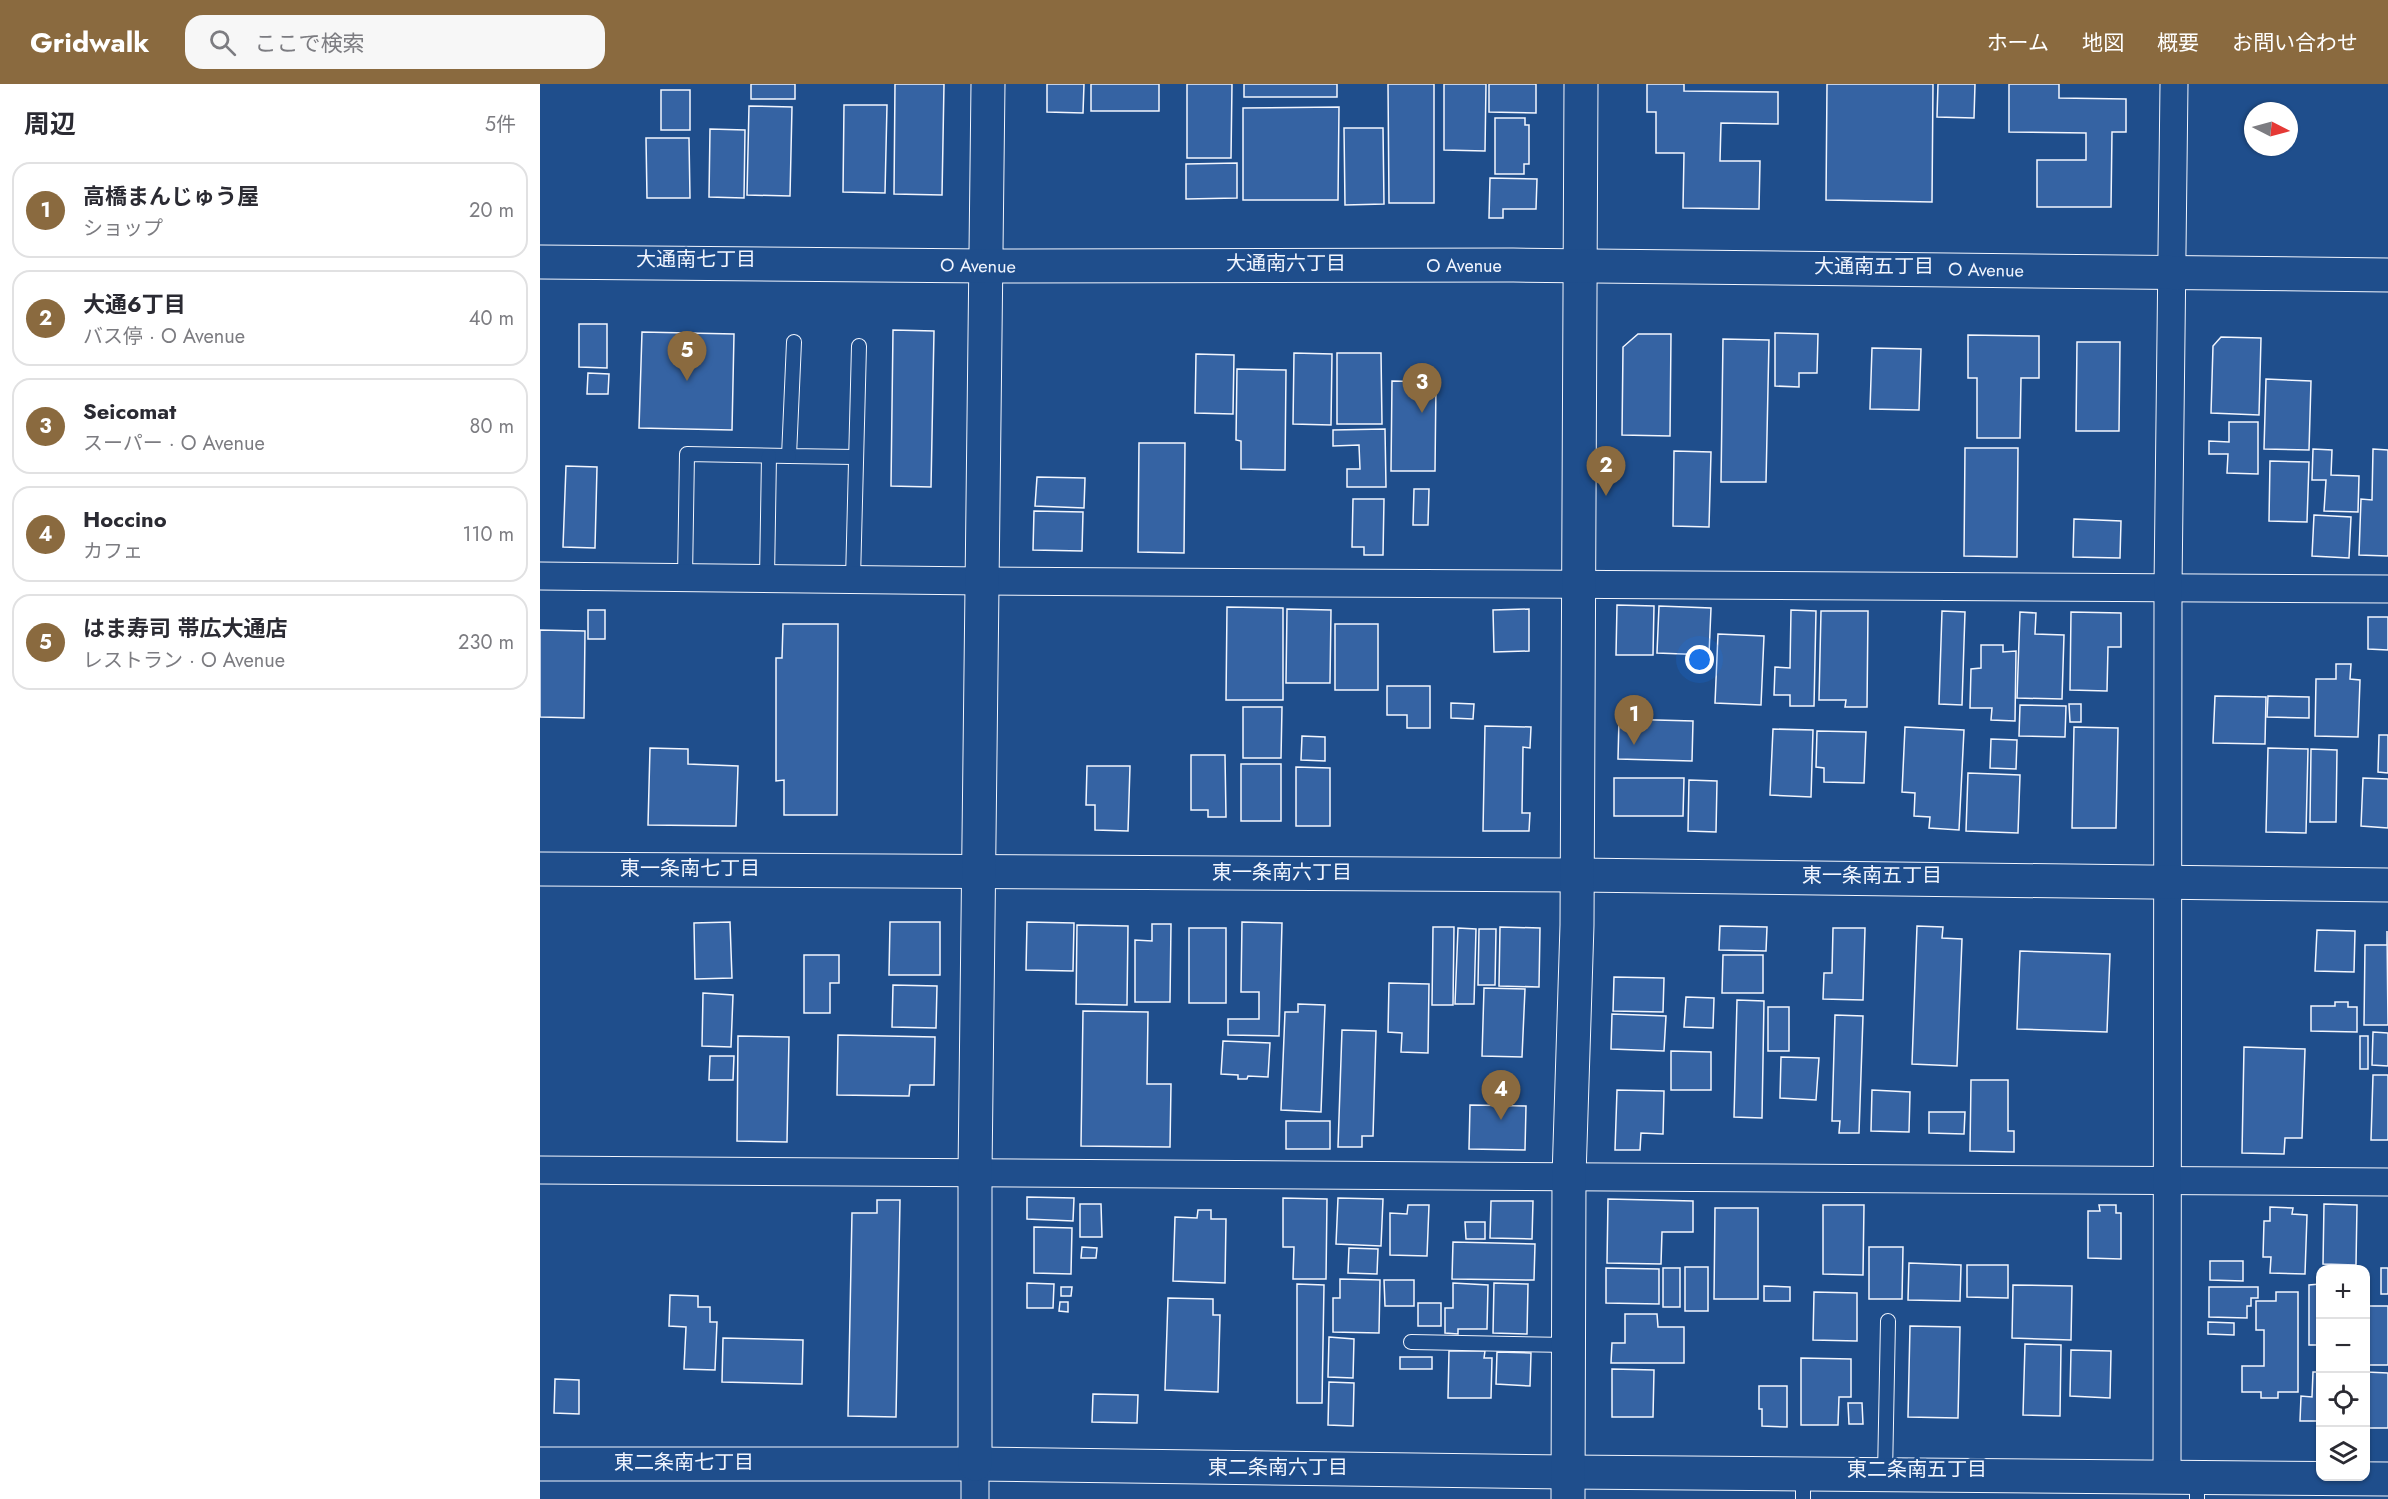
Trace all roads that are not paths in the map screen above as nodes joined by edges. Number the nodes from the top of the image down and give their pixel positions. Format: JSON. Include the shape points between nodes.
{"nodes":[{"id":1,"x":987,"y":84,"type":"edge"},
{"id":2,"x":1581,"y":84,"type":"edge"},
{"id":3,"x":2174,"y":84,"type":"edge"},
{"id":4,"x":540,"y":262,"type":"edge"},
{"id":5,"x":1581,"y":266,"type":"junction"},
{"id":6,"x":986,"y":267,"type":"junction"},
{"id":7,"x":2173,"y":273,"type":"junction"},
{"id":8,"x":2388,"y":275,"type":"edge"},
{"id":9,"x":794,"y":342,"type":"dead end"},
{"id":10,"x":859,"y":346,"type":"dead end"},
{"id":11,"x":769,"y":456,"type":"junction"},
{"id":12,"x":789,"y":456,"type":"junction"},
{"id":13,"x":855,"y":457,"type":"junction"},
{"id":14,"x":540,"y":576,"type":"edge"},
{"id":15,"x":685,"y":577,"type":"junction"},
{"id":16,"x":767,"y":578,"type":"junction"},
{"id":17,"x":853,"y":579,"type":"junction"},
{"id":18,"x":983,"y":581,"type":"junction"},
{"id":19,"x":1577,"y":585,"type":"junction"},
{"id":20,"x":2168,"y":586,"type":"junction"},
{"id":21,"x":2388,"y":589,"type":"edge"},
{"id":22,"x":540,"y":869,"type":"edge"},
{"id":23,"x":979,"y":872,"type":"junction"},
{"id":24,"x":1577,"y":875,"type":"junction"},
{"id":25,"x":2168,"y":882,"type":"junction"},
{"id":26,"x":2388,"y":885,"type":"edge"},
{"id":27,"x":540,"y":1170,"type":"edge"},
{"id":28,"x":975,"y":1173,"type":"junction"},
{"id":29,"x":1569,"y":1177,"type":"junction"},
{"id":30,"x":2166,"y":1181,"type":"junction"},
{"id":31,"x":2388,"y":1182,"type":"edge"},
{"id":32,"x":1888,"y":1320,"type":"dead end"},
{"id":33,"x":1411,"y":1342,"type":"dead end"},
{"id":34,"x":1568,"y":1345,"type":"junction"},
{"id":35,"x":540,"y":1464,"type":"edge"},
{"id":36,"x":975,"y":1464,"type":"junction"},
{"id":37,"x":1886,"y":1475,"type":"junction"},
{"id":38,"x":2388,"y":1479,"type":"edge"},
{"id":39,"x":2187,"y":1485,"type":"edge"},
{"id":40,"x":1568,"y":1486,"type":"edge"},
{"id":41,"x":1803,"y":1487,"type":"edge"},
{"id":42,"x":2340,"y":1489,"type":"edge"},
{"id":43,"x":975,"y":1499,"type":"edge"}],
"edges":[{"from":1,"to":6,"type":"main road"},
{"from":2,"to":5,"type":"main road"},
{"from":3,"to":7,"type":"street"},
{"from":4,"to":6,"type":"main road","name":"O Avenue"},
{"from":5,"to":6,"type":"main road","name":"O Avenue"},
{"from":5,"to":7,"type":"main road","name":"O Avenue"},
{"from":5,"to":19,"type":"main road"},
{"from":6,"to":18,"type":"main road"},
{"from":7,"to":8,"type":"main road","name":"O Avenue"},
{"from":7,"to":20,"type":"street"},
{"from":9,"to":12,"type":"lane"},
{"from":10,"to":13,"type":"lane"},
{"from":11,"to":12,"type":"lane"},
{"from":11,"to":15,"type":"lane","via":[[687,454]]},
{"from":11,"to":16,"type":"lane"},
{"from":12,"to":13,"type":"lane"},
{"from":13,"to":17,"type":"lane"},
{"from":14,"to":15,"type":"street"},
{"from":15,"to":16,"type":"street"},
{"from":16,"to":17,"type":"street"},
{"from":17,"to":18,"type":"street"},
{"from":18,"to":19,"type":"street"},
{"from":18,"to":23,"type":"main road"},
{"from":19,"to":20,"type":"street"},
{"from":19,"to":24,"type":"main road"},
{"from":20,"to":21,"type":"street"},
{"from":20,"to":25,"type":"street"},
{"from":22,"to":23,"type":"main road"},
{"from":23,"to":24,"type":"main road"},
{"from":23,"to":28,"type":"main road"},
{"from":24,"to":25,"type":"main road"},
{"from":24,"to":29,"type":"main road"},
{"from":25,"to":26,"type":"main road"},
{"from":25,"to":30,"type":"street"},
{"from":27,"to":28,"type":"street"},
{"from":28,"to":29,"type":"street"},
{"from":28,"to":36,"type":"main road"},
{"from":29,"to":30,"type":"street"},
{"from":29,"to":34,"type":"main road"},
{"from":30,"to":31,"type":"street"},
{"from":30,"to":39,"type":"street"},
{"from":32,"to":37,"type":"lane"},
{"from":33,"to":34,"type":"lane"},
{"from":34,"to":40,"type":"main road"},
{"from":35,"to":36,"type":"main road"},
{"from":36,"to":40,"type":"main road"},
{"from":36,"to":43,"type":"street"},
{"from":37,"to":39,"type":"main road"},
{"from":37,"to":41,"type":"main road"},
{"from":38,"to":42,"type":"main road"},
{"from":39,"to":42,"type":"main road"},
{"from":40,"to":41,"type":"main road"}]}
